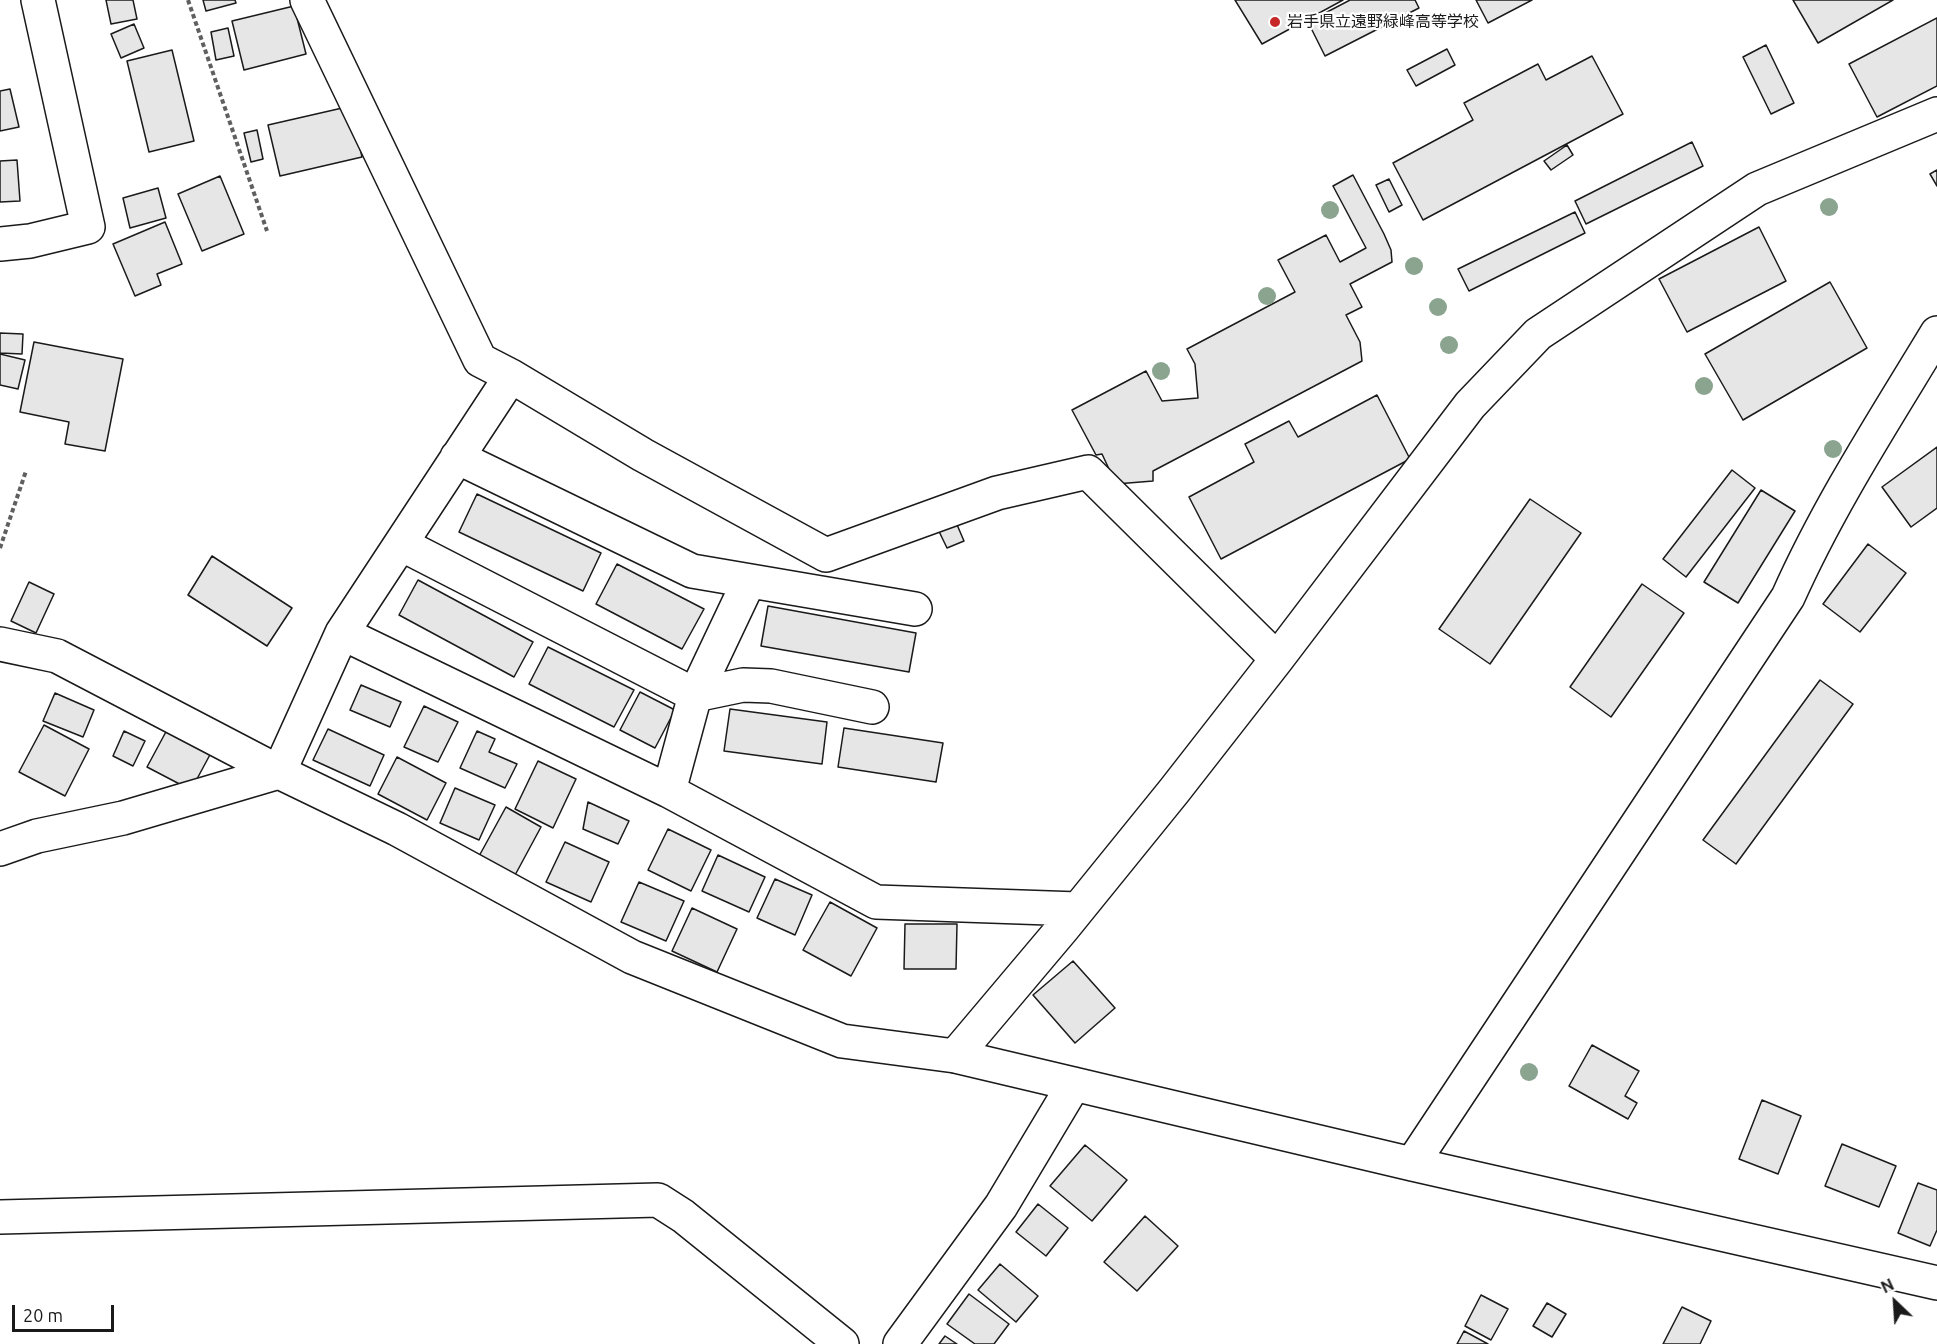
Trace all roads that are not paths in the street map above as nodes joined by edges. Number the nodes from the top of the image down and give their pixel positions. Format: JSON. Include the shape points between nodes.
{"nodes":[{"id":1,"x":38,"y":0,"type":"edge"},
{"id":2,"x":307,"y":0,"type":"edge"},
{"id":3,"x":1937,"y":114,"type":"edge"},
{"id":4,"x":0,"y":244,"type":"edge"},
{"id":5,"x":1937,"y":333,"type":"edge"},
{"id":6,"x":511,"y":376,"type":"junction"},
{"id":7,"x":457,"y":457,"type":"junction"},
{"id":8,"x":401,"y":544,"type":"junction"},
{"id":9,"x":749,"y":581,"type":"junction"},
{"id":10,"x":915,"y":609,"type":"dead end"},
{"id":11,"x":342,"y":633,"type":"junction"},
{"id":12,"x":0,"y":644,"type":"edge"},
{"id":13,"x":1277,"y":659,"type":"junction"},
{"id":14,"x":695,"y":695,"type":"junction"},
{"id":15,"x":872,"y":707,"type":"dead end"},
{"id":16,"x":279,"y":772,"type":"junction"},
{"id":17,"x":669,"y":791,"type":"junction"},
{"id":18,"x":0,"y":849,"type":"edge"},
{"id":19,"x":1078,"y":909,"type":"junction"},
{"id":20,"x":955,"y":1056,"type":"junction"},
{"id":21,"x":1074,"y":1084,"type":"junction"},
{"id":22,"x":1412,"y":1164,"type":"junction"},
{"id":23,"x":0,"y":1217,"type":"edge"},
{"id":24,"x":1937,"y":1283,"type":"edge"},
{"id":25,"x":842,"y":1344,"type":"edge"},
{"id":26,"x":900,"y":1344,"type":"edge"}],
"edges":[{"from":1,"to":4,"type":"street","via":[[88,227]]},
{"from":2,"to":6,"type":"street","via":[[480,360]]},
{"from":3,"to":13,"type":"street","via":[[1757,189],[1538,334],[1470,405]]},
{"from":5,"to":22,"type":"street","via":[[1808,551],[1788,597]]},
{"from":6,"to":7,"type":"street"},
{"from":6,"to":13,"type":"street","via":[[643,455],[826,555],[997,493],[1088,472]]},
{"from":7,"to":8,"type":"street"},
{"from":7,"to":9,"type":"street","via":[[692,571]]},
{"from":8,"to":11,"type":"street"},
{"from":8,"to":14,"type":"street"},
{"from":9,"to":10,"type":"street"},
{"from":9,"to":14,"type":"street"},
{"from":11,"to":16,"type":"street"},
{"from":11,"to":17,"type":"street"},
{"from":12,"to":16,"type":"street","via":[[57,656]]},
{"from":13,"to":19,"type":"street"},
{"from":14,"to":15,"type":"street","via":[[743,685],[771,686]]},
{"from":14,"to":17,"type":"street"},
{"from":16,"to":18,"type":"street"},
{"from":16,"to":20,"type":"street","via":[[397,829],[632,957],[842,1041]]},
{"from":17,"to":19,"type":"street","via":[[876,902]]},
{"from":19,"to":20,"type":"street"},
{"from":20,"to":21,"type":"street"},
{"from":21,"to":22,"type":"street"},
{"from":21,"to":26,"type":"street","via":[[1001,1206]]},
{"from":22,"to":24,"type":"street"},
{"from":23,"to":25,"type":"street","via":[[658,1200]]}]}
